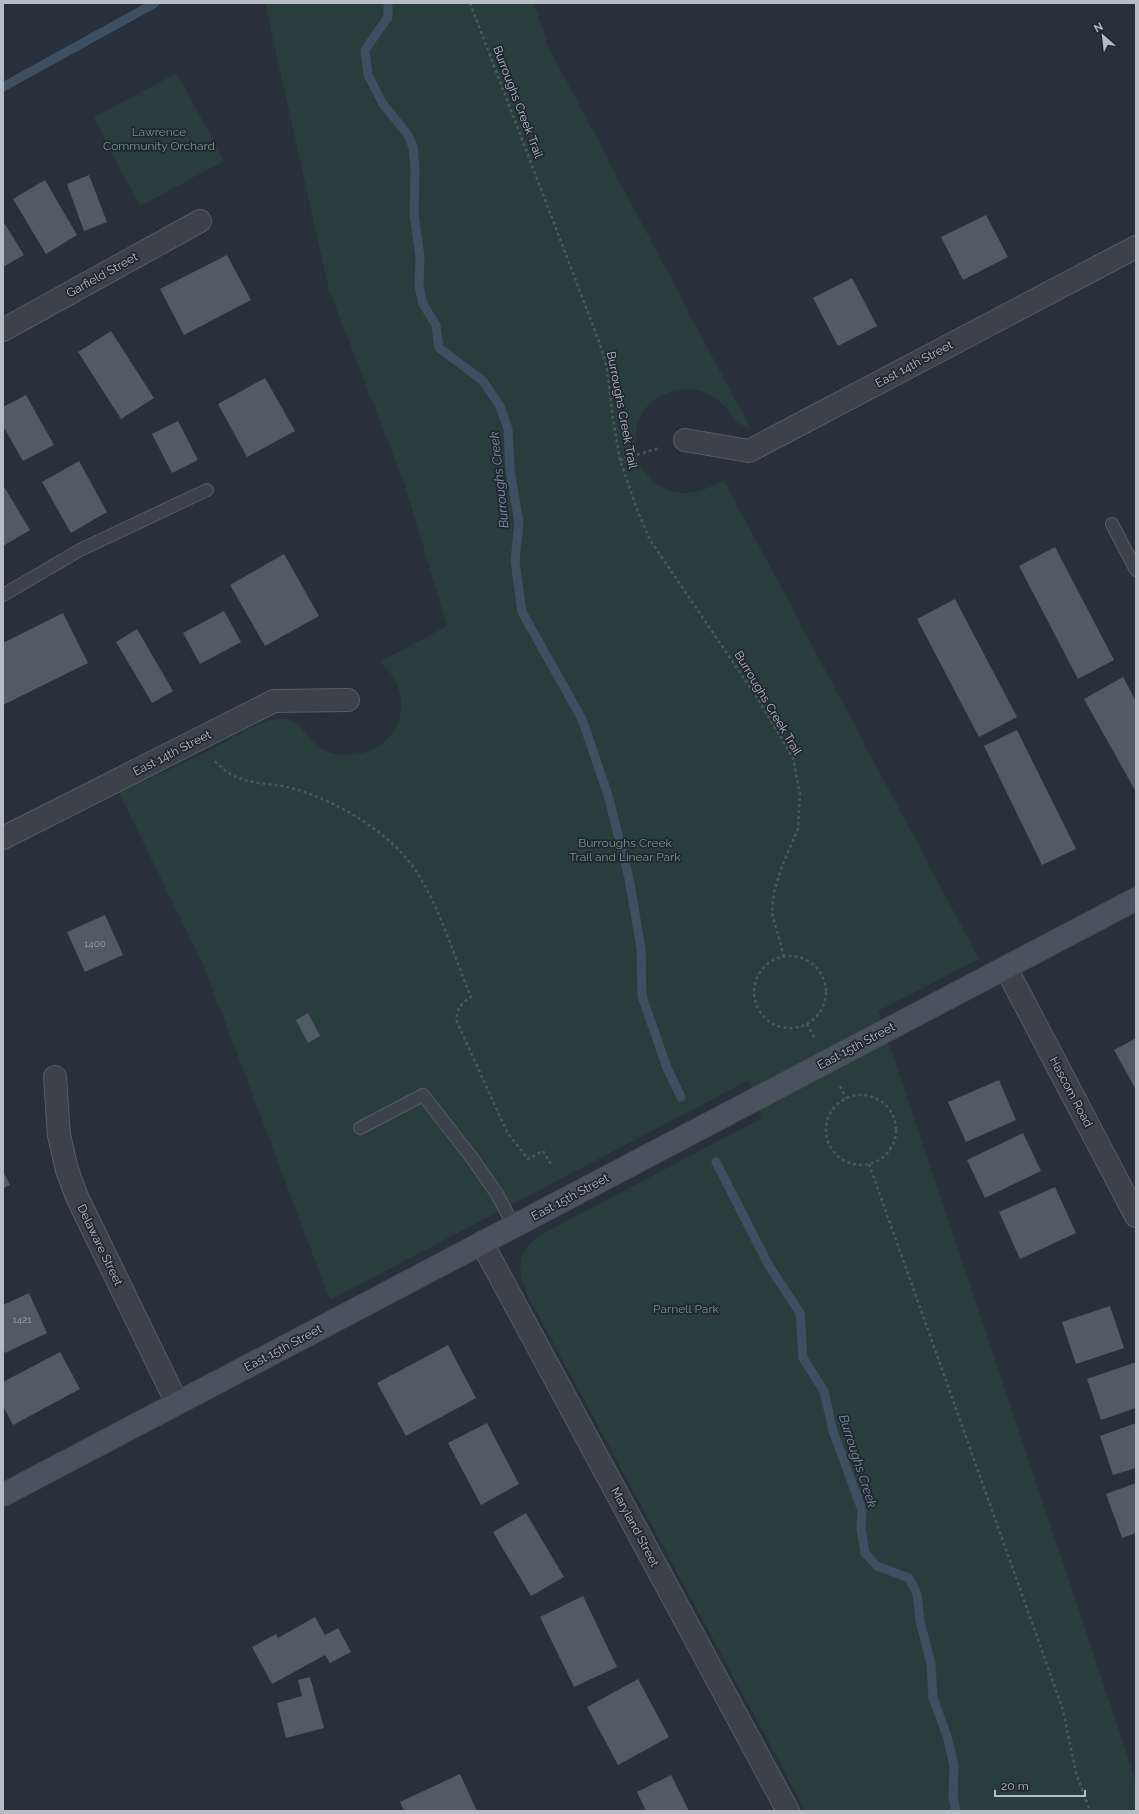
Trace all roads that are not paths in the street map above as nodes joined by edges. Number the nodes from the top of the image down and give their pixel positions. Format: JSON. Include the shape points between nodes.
{"nodes":[{"id":1,"x":200,"y":221,"type":"dead end"},
{"id":2,"x":1136,"y":246,"type":"edge"},
{"id":3,"x":3,"y":330,"type":"edge"},
{"id":4,"x":685,"y":440,"type":"road end"},
{"id":5,"x":207,"y":490,"type":"dead end"},
{"id":6,"x":1112,"y":524,"type":"dead end"},
{"id":7,"x":1136,"y":570,"type":"edge"},
{"id":8,"x":3,"y":595,"type":"edge"},
{"id":9,"x":348,"y":700,"type":"dead end"},
{"id":10,"x":3,"y":838,"type":"edge"},
{"id":11,"x":1136,"y":899,"type":"edge"},
{"id":12,"x":1006,"y":968,"type":"junction"},
{"id":13,"x":55,"y":1077,"type":"dead end"},
{"id":14,"x":360,"y":1128,"type":"dead end"},
{"id":15,"x":1133,"y":1204,"type":"edge"},
{"id":16,"x":514,"y":1226,"type":"junction"},
{"id":17,"x":482,"y":1243,"type":"junction"},
{"id":18,"x":177,"y":1403,"type":"junction"},
{"id":19,"x":3,"y":1495,"type":"edge"},
{"id":20,"x":788,"y":1811,"type":"edge"}],
"edges":[{"from":1,"to":3,"type":"street","name":"Garfield Street"},
{"from":2,"to":4,"type":"street","name":"East 14th Street","via":[[749,451]]},
{"from":5,"to":8,"type":"lane","via":[[80,550]]},
{"from":6,"to":7,"type":"lane"},
{"from":9,"to":10,"type":"street","name":"East 14th Street","via":[[274,702]]},
{"from":11,"to":12,"type":"main road","name":"East 15th Street"},
{"from":12,"to":15,"type":"street","name":"Hascom Road"},
{"from":12,"to":16,"type":"main road","name":"East 15th Street"},
{"from":13,"to":18,"type":"street","name":"Delaware Street","via":[[59,1135],[67,1170],[77,1197]]},
{"from":14,"to":16,"type":"lane","via":[[423,1095],[472,1158],[497,1194]]},
{"from":16,"to":17,"type":"main road","name":"East 15th Street"},
{"from":17,"to":18,"type":"main road","name":"East 15th Street"},
{"from":17,"to":20,"type":"street","name":"Maryland Street"},
{"from":18,"to":19,"type":"main road","name":"East 15th Street"}]}
